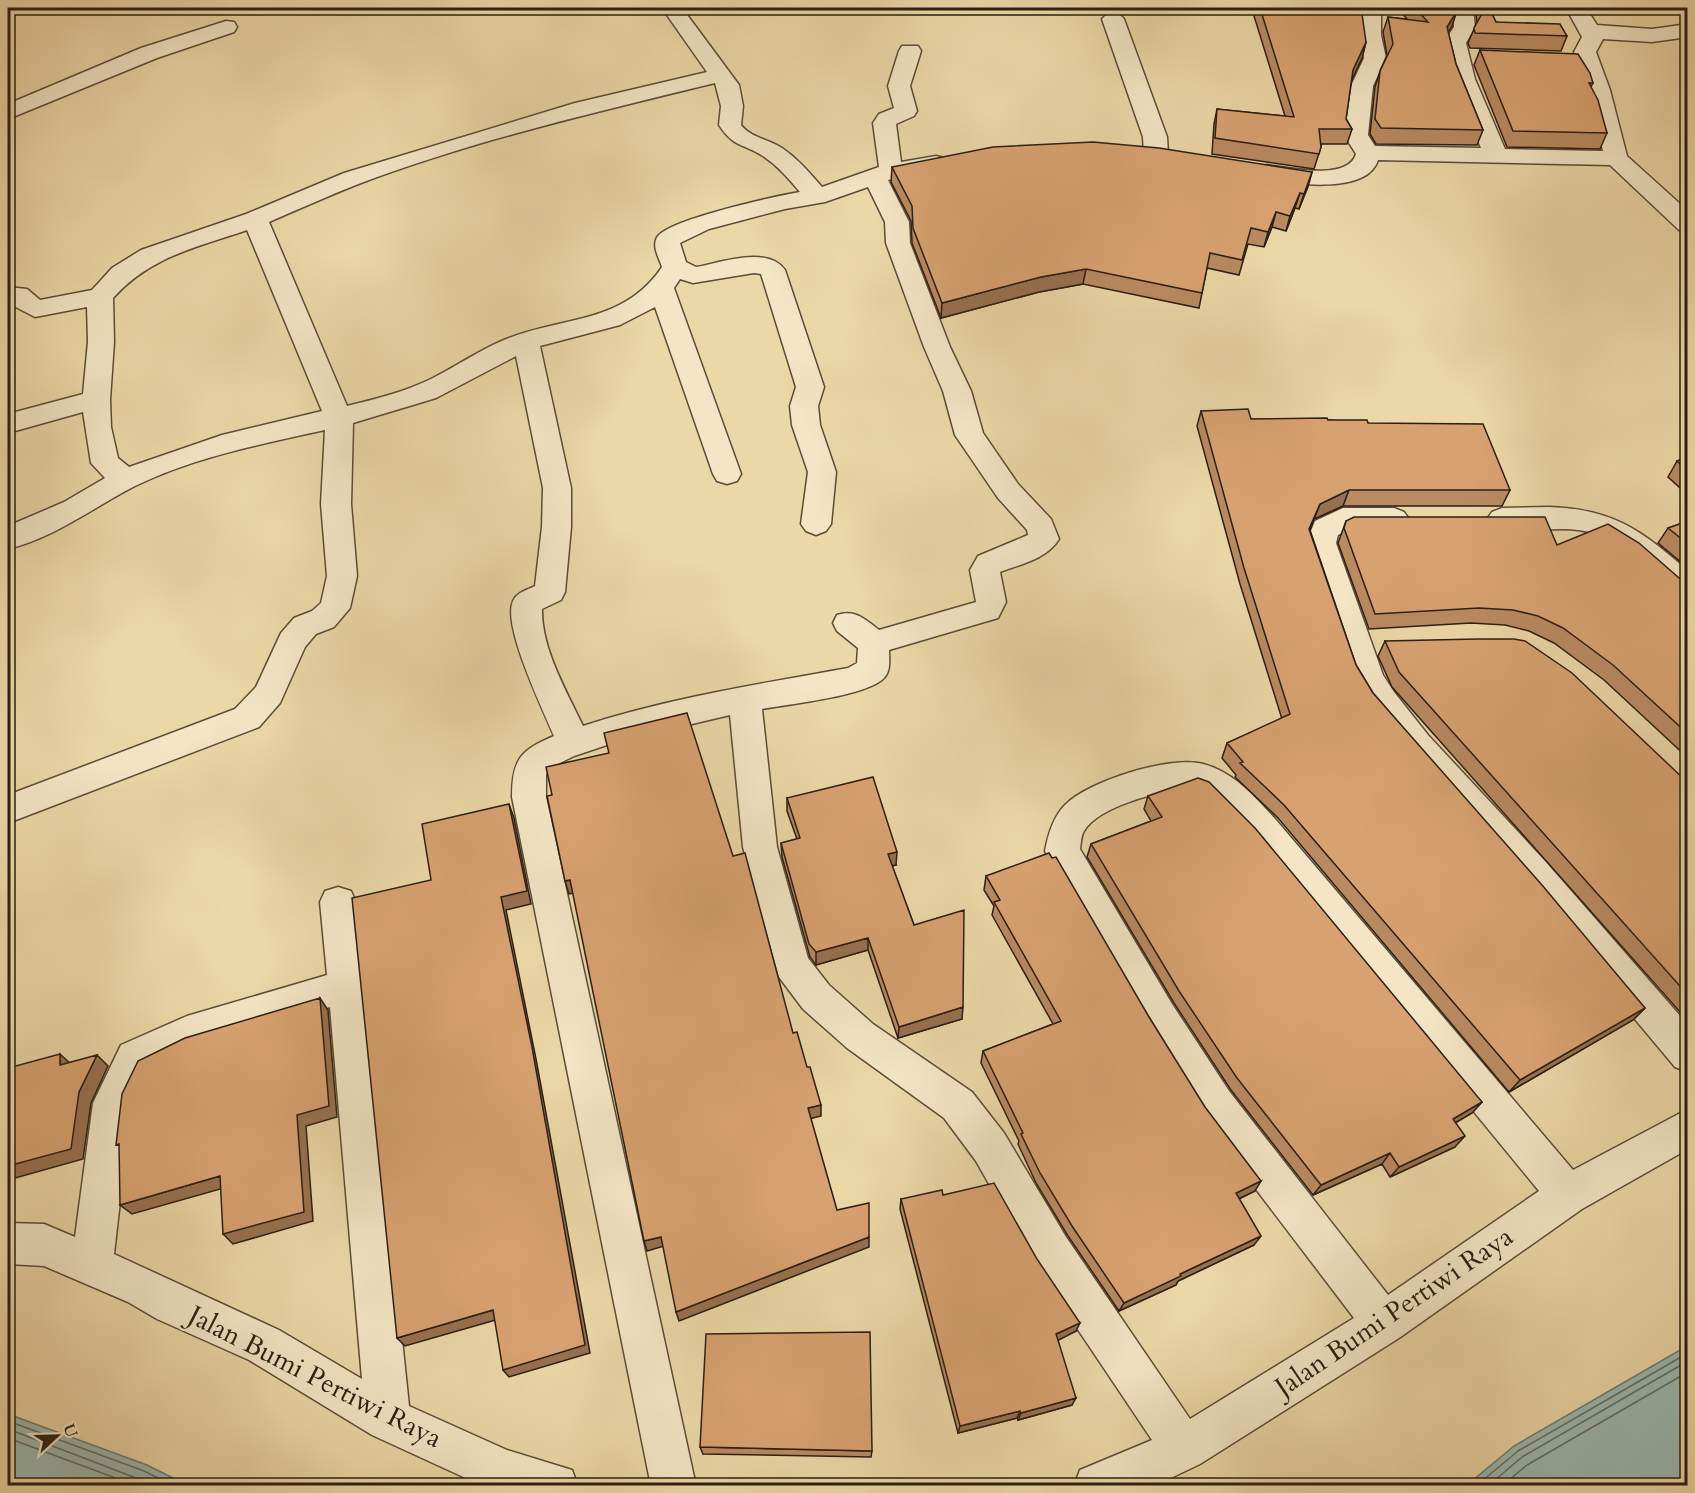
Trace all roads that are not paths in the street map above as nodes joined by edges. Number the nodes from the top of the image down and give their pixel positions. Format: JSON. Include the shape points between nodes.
{"nodes":[{"id":1,"x":699,"y":8,"type":"edge"},
{"id":2,"x":1371,"y":8,"type":"edge"},
{"id":3,"x":1463,"y":8,"type":"edge"},
{"id":4,"x":1576,"y":8,"type":"edge"},
{"id":5,"x":674,"y":10,"type":"edge"},
{"id":6,"x":1113,"y":19,"type":"dead end"},
{"id":7,"x":225,"y":27,"type":"dead end"},
{"id":8,"x":1688,"y":30,"type":"edge"},
{"id":9,"x":1591,"y":31,"type":"junction"},
{"id":10,"x":910,"y":51,"type":"dead end"},
{"id":11,"x":721,"y":75,"type":"junction"},
{"id":12,"x":8,"y":112,"type":"edge"},
{"id":13,"x":1128,"y":150,"type":"edge"},
{"id":14,"x":1368,"y":153,"type":"junction"},
{"id":15,"x":1496,"y":156,"type":"junction"},
{"id":16,"x":1616,"y":158,"type":"junction"},
{"id":17,"x":955,"y":159,"type":"edge"},
{"id":18,"x":1245,"y":169,"type":"edge"},
{"id":19,"x":883,"y":175,"type":"junction"},
{"id":20,"x":817,"y":197,"type":"junction"},
{"id":21,"x":255,"y":219,"type":"junction"},
{"id":22,"x":1688,"y":225,"type":"edge"},
{"id":23,"x":669,"y":279,"type":"junction"},
{"id":24,"x":8,"y":295,"type":"edge"},
{"id":25,"x":100,"y":297,"type":"junction"},
{"id":26,"x":526,"y":342,"type":"junction"},
{"id":27,"x":96,"y":400,"type":"junction"},
{"id":28,"x":339,"y":419,"type":"junction"},
{"id":29,"x":8,"y":424,"type":"edge"},
{"id":30,"x":727,"y":474,"type":"dead end"},
{"id":31,"x":126,"y":479,"type":"junction"},
{"id":32,"x":1419,"y":519,"type":"edge"},
{"id":33,"x":1474,"y":519,"type":"edge"},
{"id":34,"x":816,"y":524,"type":"dead end"},
{"id":35,"x":8,"y":538,"type":"edge"},
{"id":36,"x":1688,"y":589,"type":"edge"},
{"id":37,"x":1390,"y":642,"type":"edge"},
{"id":38,"x":1355,"y":643,"type":"junction"},
{"id":39,"x":745,"y":699,"type":"junction"},
{"id":40,"x":574,"y":743,"type":"junction"},
{"id":41,"x":8,"y":809,"type":"edge"},
{"id":42,"x":338,"y":902,"type":"dead end"},
{"id":43,"x":345,"y":986,"type":"junction"},
{"id":44,"x":1688,"y":1054,"type":"edge"},
{"id":45,"x":1688,"y":1128,"type":"edge"},
{"id":46,"x":1568,"y":1195,"type":"junction"},
{"id":47,"x":8,"y":1244,"type":"edge"},
{"id":48,"x":92,"y":1267,"type":"junction"},
{"id":49,"x":1384,"y":1323,"type":"junction"},
{"id":50,"x":388,"y":1419,"type":"junction"},
{"id":51,"x":1184,"y":1448,"type":"junction"},
{"id":52,"x":556,"y":1485,"type":"edge"},
{"id":53,"x":674,"y":1485,"type":"edge"},
{"id":54,"x":1096,"y":1485,"type":"edge"}],
"edges":[{"from":1,"to":5,"type":"street"},
{"from":2,"to":14,"type":"street","via":[[1370,34],[1376,58],[1362,86],[1356,135]]},
{"from":3,"to":15,"type":"street","via":[[1463,35],[1455,42],[1469,56],[1464,79]]},
{"from":4,"to":9,"type":"street"},
{"from":5,"to":11,"type":"street"},
{"from":6,"to":13,"type":"street","via":[[1155,137],[1167,155]]},
{"from":7,"to":12,"type":"street","via":[[149,52]]},
{"from":8,"to":9,"type":"street","via":[[1677,34]]},
{"from":9,"to":16,"type":"street","via":[[1593,37],[1577,61],[1599,90]]},
{"from":10,"to":19,"type":"street","via":[[899,86],[906,111],[884,123]]},
{"from":11,"to":20,"type":"street","via":[[729,85],[730,125],[738,136],[771,151],[792,167]]},
{"from":11,"to":21,"type":"street","via":[[583,108],[458,144],[352,178]]},
{"from":14,"to":15,"type":"street"},
{"from":14,"to":18,"type":"street","via":[[1363,168],[1316,179]]},
{"from":15,"to":16,"type":"street"},
{"from":16,"to":22,"type":"street"},
{"from":17,"to":19,"type":"street"},
{"from":19,"to":20,"type":"street"},
{"from":19,"to":39,"type":"street","via":[[897,222],[898,243],[957,391],[969,435],[1008,491],[1041,526],[1044,539],[1025,552],[989,564],[985,570],[991,602],[987,610],[861,633],[873,669],[855,679]]},
{"from":20,"to":23,"type":"street","via":[[784,202],[682,231],[668,239]]},
{"from":21,"to":25,"type":"street","via":[[150,255],[121,274]]},
{"from":21,"to":28,"type":"street"},
{"from":23,"to":26,"type":"street","via":[[642,306],[621,317]]},
{"from":23,"to":30,"type":"street"},
{"from":23,"to":34,"type":"street","via":[[754,265],[772,270],[810,387],[804,406],[806,425],[822,472]]},
{"from":24,"to":25,"type":"street","via":[[18,295],[35,309]]},
{"from":25,"to":27,"type":"street","via":[[102,342]]},
{"from":26,"to":28,"type":"street","via":[[426,392]]},
{"from":26,"to":40,"type":"street","via":[[559,510],[550,592],[527,603],[524,612]]},
{"from":27,"to":29,"type":"street"},
{"from":27,"to":31,"type":"street","via":[[105,463]]},
{"from":28,"to":31,"type":"street","via":[[267,433],[188,455]]},
{"from":28,"to":41,"type":"street","via":[[336,504],[342,576],[335,608],[323,619],[305,626],[292,641],[269,694],[247,718]]},
{"from":31,"to":35,"type":"street"},
{"from":32,"to":38,"type":"street","via":[[1342,519],[1325,529],[1321,543]]},
{"from":33,"to":36,"type":"street","via":[[1576,519],[1603,524],[1625,535]]},
{"from":37,"to":38,"type":"street"},
{"from":38,"to":44,"type":"street","via":[[1379,697]]},
{"from":39,"to":40,"type":"street","via":[[615,729]]},
{"from":39,"to":51,"type":"street","via":[[760,846],[792,964],[816,997],[860,1036],[958,1105],[990,1148],[1051,1252]]},
{"from":40,"to":53,"type":"street","via":[[540,757],[530,771],[529,797]]},
{"from":42,"to":43,"type":"street"},
{"from":43,"to":48,"type":"street","via":[[187,1033],[134,1058],[112,1103]]},
{"from":43,"to":50,"type":"street"},
{"from":45,"to":46,"type":"street","name":"Jalan Bumi Pertiwi Raya"},
{"from":46,"to":49,"type":"street","name":"Jalan Bumi Pertiwi Raya"},
{"from":46,"to":49,"type":"street","via":[[1222,788],[1206,778],[1185,774],[1095,801],[1076,815],[1064,833],[1062,851],[1215,1104]]},
{"from":47,"to":48,"type":"street","name":"Jalan Bumi Pertiwi Raya","via":[[44,1245]]},
{"from":48,"to":50,"type":"street","name":"Jalan Bumi Pertiwi Raya","via":[[264,1345]]},
{"from":49,"to":51,"type":"street","name":"Jalan Bumi Pertiwi Raya"},
{"from":50,"to":52,"type":"street","name":"Jalan Bumi Pertiwi Raya","via":[[504,1472]]},
{"from":51,"to":54,"type":"street","name":"Jalan Bumi Pertiwi Raya"}]}
